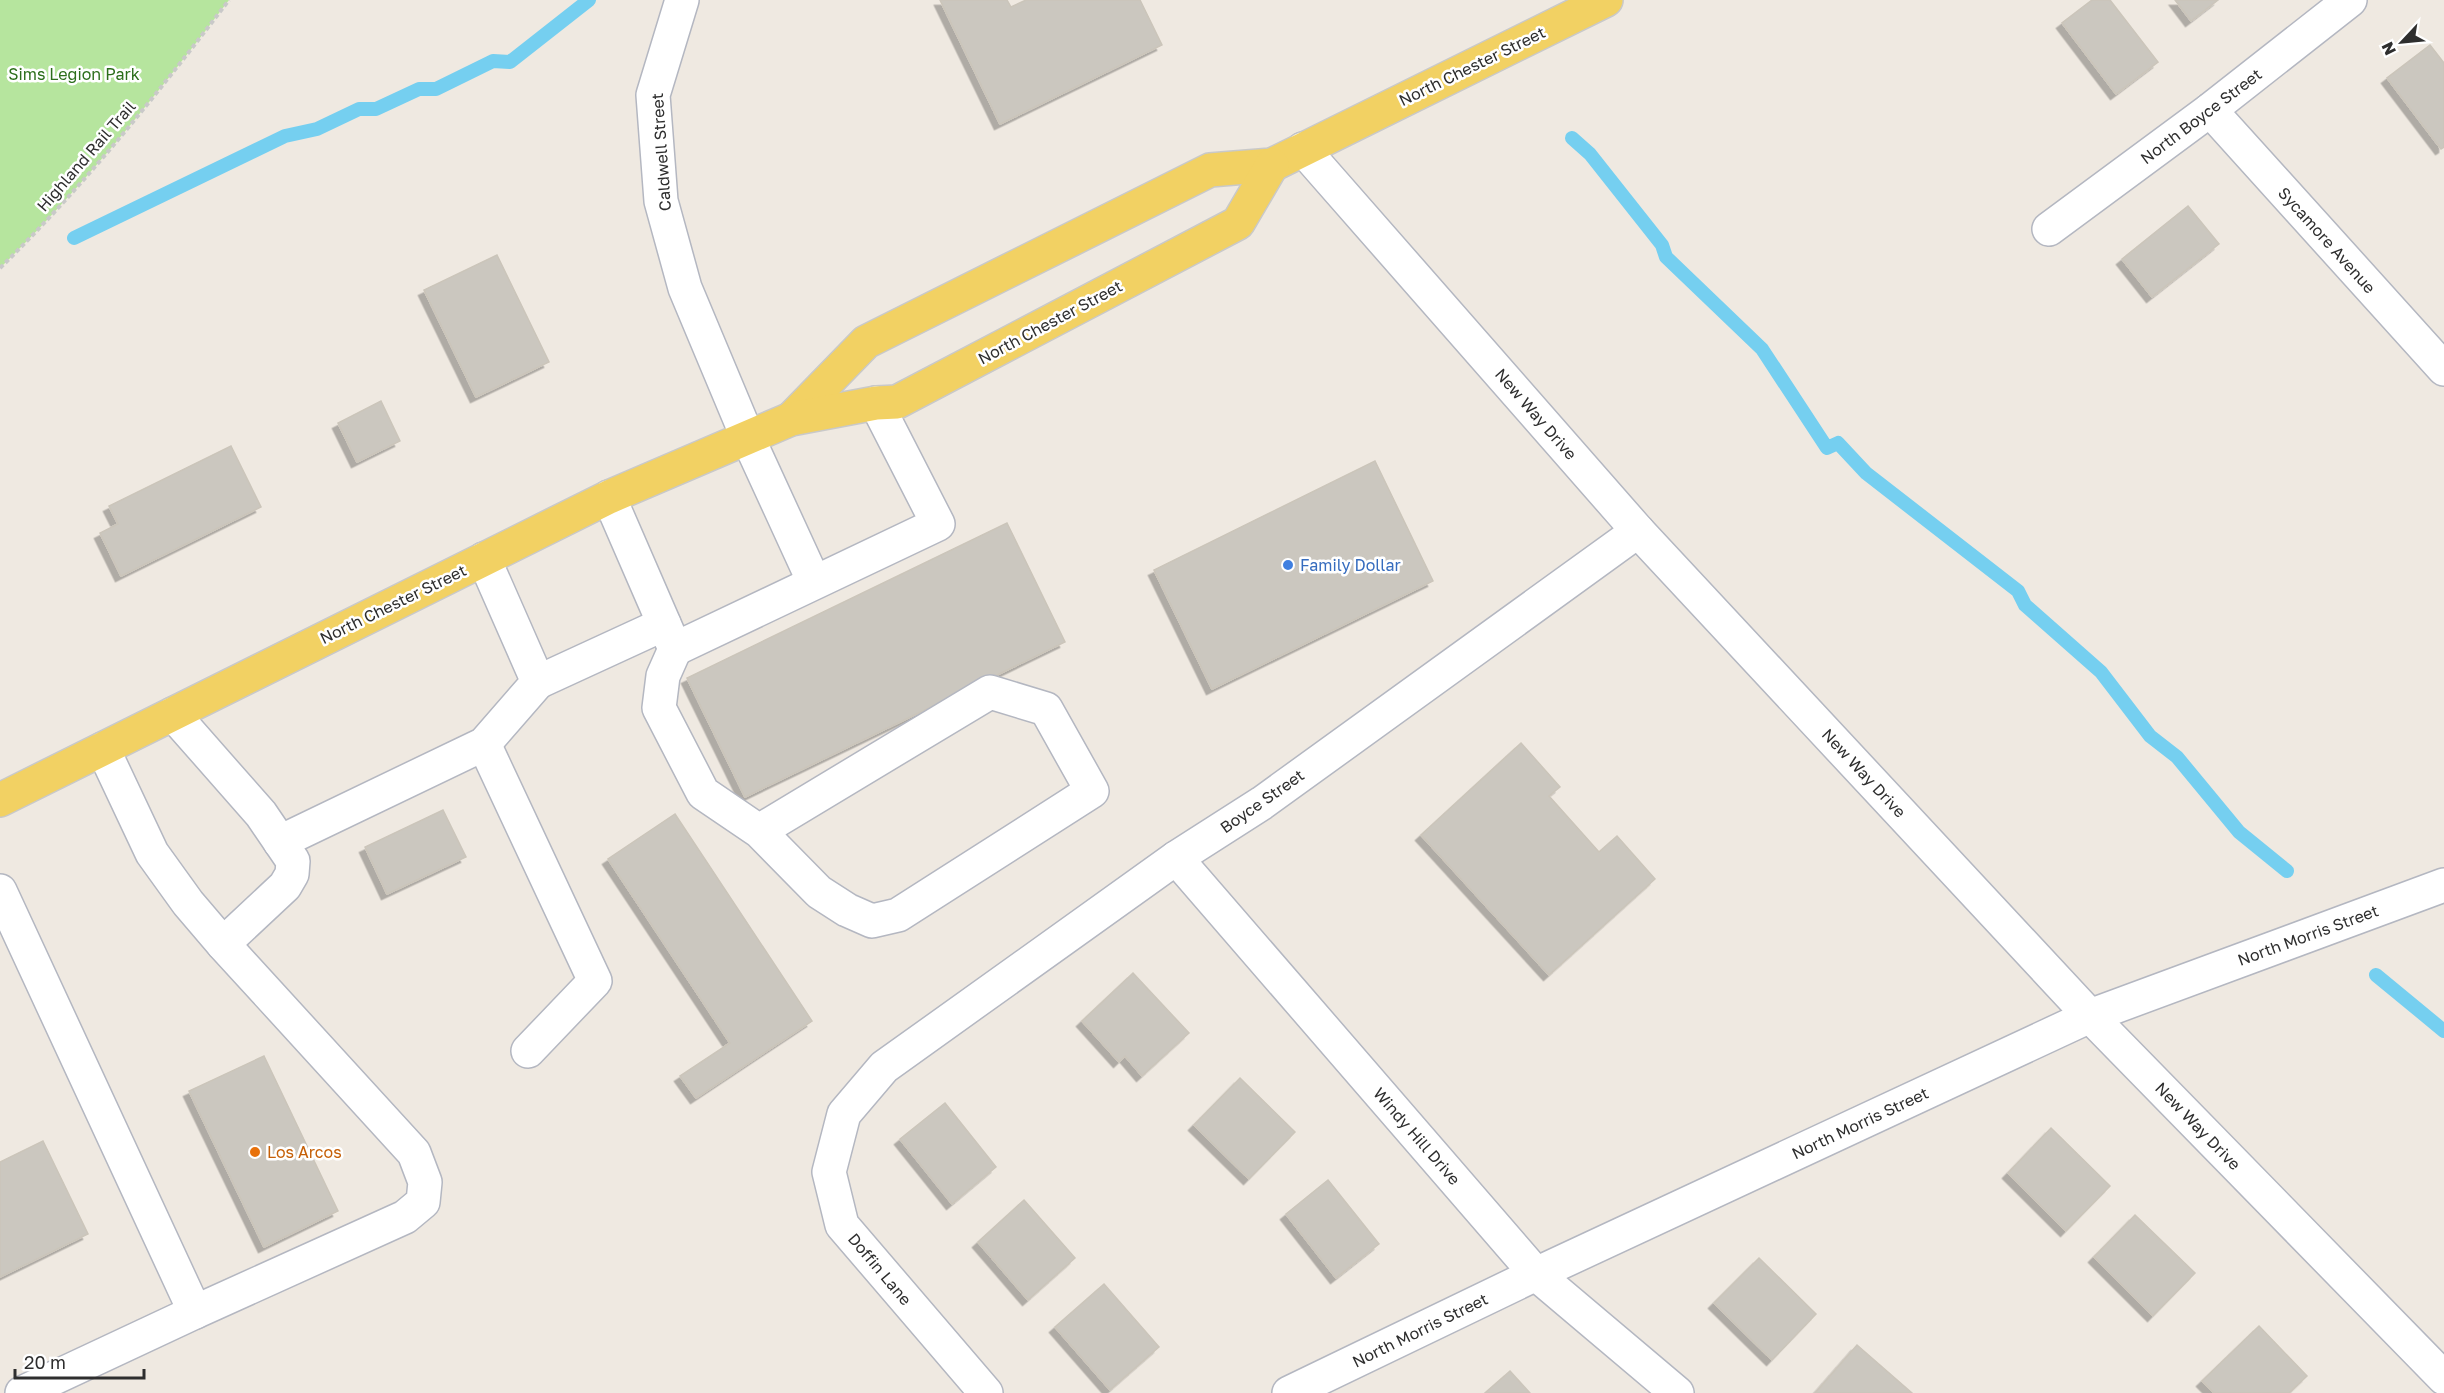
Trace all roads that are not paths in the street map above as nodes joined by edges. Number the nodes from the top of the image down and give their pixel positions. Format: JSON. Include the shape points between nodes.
{"nodes":[{"id":1,"x":682,"y":0,"type":"edge"},
{"id":2,"x":1606,"y":0,"type":"edge"},
{"id":3,"x":2350,"y":0,"type":"edge"},
{"id":4,"x":2210,"y":110,"type":"junction"},
{"id":5,"x":1303,"y":149,"type":"junction"},
{"id":6,"x":1272,"y":165,"type":"junction"},
{"id":7,"x":2049,"y":229,"type":"dead end"},
{"id":8,"x":2444,"y":369,"type":"edge"},
{"id":9,"x":876,"y":403,"type":"junction"},
{"id":10,"x":791,"y":419,"type":"junction"},
{"id":11,"x":747,"y":436,"type":"junction"},
{"id":12,"x":609,"y":497,"type":"junction"},
{"id":13,"x":1638,"y":531,"type":"junction"},
{"id":14,"x":484,"y":559,"type":"junction"},
{"id":15,"x":814,"y":582,"type":"junction"},
{"id":16,"x":669,"y":636,"type":"junction"},
{"id":17,"x":538,"y":682,"type":"junction"},
{"id":18,"x":173,"y":714,"type":"junction"},
{"id":19,"x":484,"y":744,"type":"junction"},
{"id":20,"x":103,"y":749,"type":"junction"},
{"id":21,"x":0,"y":800,"type":"edge"},
{"id":22,"x":759,"y":831,"type":"junction"},
{"id":23,"x":280,"y":842,"type":"junction"},
{"id":24,"x":1176,"y":858,"type":"junction"},
{"id":25,"x":2444,"y":885,"type":"edge"},
{"id":26,"x":0,"y":891,"type":"edge"},
{"id":27,"x":223,"y":944,"type":"junction"},
{"id":28,"x":2090,"y":1016,"type":"junction"},
{"id":29,"x":528,"y":1051,"type":"dead end"},
{"id":30,"x":884,"y":1067,"type":"joint"},
{"id":31,"x":1536,"y":1274,"type":"junction"},
{"id":32,"x":195,"y":1312,"type":"junction"},
{"id":33,"x":2444,"y":1378,"type":"edge"},
{"id":34,"x":22,"y":1393,"type":"edge"},
{"id":35,"x":986,"y":1393,"type":"edge"},
{"id":36,"x":1289,"y":1393,"type":"edge"},
{"id":37,"x":1677,"y":1393,"type":"edge"}],
"edges":[{"from":1,"to":11,"type":"street","name":"Caldwell Street","via":[[653,94],[661,201],[685,288]]},
{"from":2,"to":5,"type":"main road","name":"North Chester Street"},
{"from":3,"to":4,"type":"street","name":"North Boyce Street"},
{"from":4,"to":7,"type":"street","name":"North Boyce Street"},
{"from":4,"to":8,"type":"street","name":"Sycamore Avenue"},
{"from":5,"to":6,"type":"main road","name":"North Chester Street"},
{"from":5,"to":13,"type":"street","name":"New Way Drive"},
{"from":6,"to":9,"type":"main road","name":"North Chester Street","via":[[1238,223],[897,402]]},
{"from":6,"to":10,"type":"main road","name":"North Chester Street","via":[[1210,170],[866,342]]},
{"from":9,"to":10,"type":"main road","name":"North Chester Street"},
{"from":9,"to":15,"type":"street","via":[[938,524]]},
{"from":10,"to":11,"type":"main road","name":"North Chester Street"},
{"from":11,"to":12,"type":"main road","name":"North Chester Street"},
{"from":11,"to":15,"type":"street","name":"Caldwell Street"},
{"from":12,"to":14,"type":"main road","name":"North Chester Street"},
{"from":12,"to":16,"type":"street"},
{"from":13,"to":24,"type":"street","name":"Boyce Street","via":[[1262,803]]},
{"from":13,"to":28,"type":"street","name":"New Way Drive"},
{"from":14,"to":17,"type":"street"},
{"from":14,"to":18,"type":"main road","name":"North Chester Street"},
{"from":15,"to":16,"type":"street"},
{"from":16,"to":17,"type":"street"},
{"from":16,"to":22,"type":"street","via":[[659,708],[703,793]]},
{"from":17,"to":19,"type":"street"},
{"from":18,"to":20,"type":"main road","name":"North Chester Street"},
{"from":18,"to":23,"type":"street","via":[[261,814]]},
{"from":19,"to":23,"type":"street"},
{"from":19,"to":29,"type":"street","via":[[595,981]]},
{"from":20,"to":21,"type":"main road","name":"North Chester Street"},
{"from":20,"to":27,"type":"street","via":[[152,853]]},
{"from":22,"to":22,"type":"street","via":[[819,892],[872,921],[898,915],[1092,791],[1046,709],[990,692]]},
{"from":23,"to":27,"type":"street","via":[[292,861],[292,874],[285,886]]},
{"from":24,"to":30,"type":"street","name":"Boyce Street"},
{"from":24,"to":31,"type":"street","name":"Windy Hill Drive"},
{"from":25,"to":28,"type":"street","name":"North Morris Street"},
{"from":26,"to":32,"type":"street"},
{"from":27,"to":32,"type":"street","via":[[414,1153],[424,1182],[423,1202],[405,1217]]},
{"from":28,"to":31,"type":"street","name":"North Morris Street"},
{"from":28,"to":33,"type":"street","name":"New Way Drive"},
{"from":30,"to":35,"type":"street","name":"Doffin Lane","via":[[844,1114],[831,1162],[829,1172],[842,1225]]},
{"from":31,"to":36,"type":"street","name":"North Morris Street"},
{"from":31,"to":37,"type":"street","name":"Windy Hill Drive"},
{"from":32,"to":34,"type":"street"}]}
